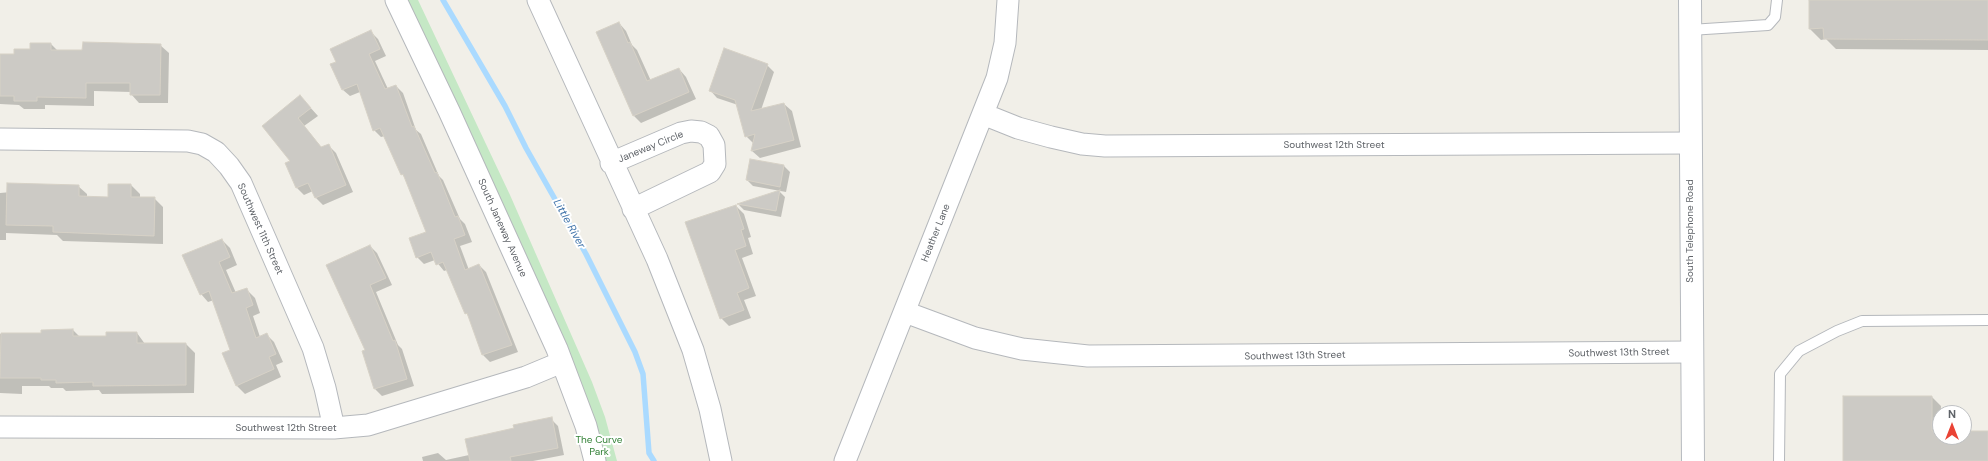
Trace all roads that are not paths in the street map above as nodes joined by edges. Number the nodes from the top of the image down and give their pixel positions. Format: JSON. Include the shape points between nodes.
{"nodes":[{"id":1,"x":396,"y":0,"type":"edge"},
{"id":2,"x":538,"y":0,"type":"edge"},
{"id":3,"x":1008,"y":0,"type":"edge"},
{"id":4,"x":1690,"y":0,"type":"edge"},
{"id":5,"x":1777,"y":0,"type":"edge"},
{"id":6,"x":1690,"y":30,"type":"junction"},
{"id":7,"x":983,"y":114,"type":"junction"},
{"id":8,"x":0,"y":140,"type":"edge"},
{"id":9,"x":1690,"y":143,"type":"junction"},
{"id":10,"x":611,"y":163,"type":"junction"},
{"id":11,"x":633,"y":209,"type":"junction"},
{"id":12,"x":904,"y":312,"type":"junction"},
{"id":13,"x":1988,"y":320,"type":"edge"},
{"id":14,"x":1691,"y":352,"type":"junction"},
{"id":15,"x":562,"y":362,"type":"junction"},
{"id":16,"x":0,"y":427,"type":"edge"},
{"id":17,"x":334,"y":428,"type":"junction"},
{"id":18,"x":595,"y":461,"type":"edge"},
{"id":19,"x":721,"y":461,"type":"edge"},
{"id":20,"x":845,"y":461,"type":"edge"},
{"id":21,"x":1693,"y":461,"type":"edge"},
{"id":22,"x":1779,"y":461,"type":"edge"}],
"edges":[{"from":1,"to":15,"type":"street","name":"South Janeway Avenue"},
{"from":2,"to":10,"type":"street"},
{"from":3,"to":7,"type":"street","name":"Heather Lane","via":[[1003,58]]},
{"from":4,"to":6,"type":"main road","name":"South Telephone Road"},
{"from":5,"to":6,"type":"lane","via":[[1775,17],[1768,25]]},
{"from":6,"to":9,"type":"main road","name":"South Telephone Road"},
{"from":7,"to":9,"type":"street","name":"Southwest 12th Street","via":[[1018,128],[1051,137],[1105,146]]},
{"from":7,"to":12,"type":"street","name":"Heather Lane"},
{"from":8,"to":17,"type":"street","name":"Southwest 11th Street","via":[[188,141],[202,144],[216,152],[241,183],[313,348]]},
{"from":9,"to":14,"type":"main road","name":"South Telephone Road"},
{"from":10,"to":11,"type":"street"},
{"from":10,"to":11,"type":"street","name":"Janeway Circle","via":[[691,131],[709,136],[714,145],[715,164],[710,172]]},
{"from":11,"to":19,"type":"street","via":[[693,350],[710,409]]},
{"from":12,"to":14,"type":"street","name":"Southwest 13th Street","via":[[975,338],[1022,349],[1088,356]]},
{"from":12,"to":20,"type":"street","name":"Heather Lane"},
{"from":13,"to":22,"type":"lane","via":[[1862,321],[1799,351],[1780,374]]},
{"from":14,"to":21,"type":"main road","name":"South Telephone Road"},
{"from":15,"to":17,"type":"street","name":"Southwest 12th Street","via":[[526,377],[389,419]]},
{"from":15,"to":18,"type":"street","name":"South Janeway Avenue","via":[[586,426]]},
{"from":16,"to":17,"type":"street","name":"Southwest 12th Street"}]}
